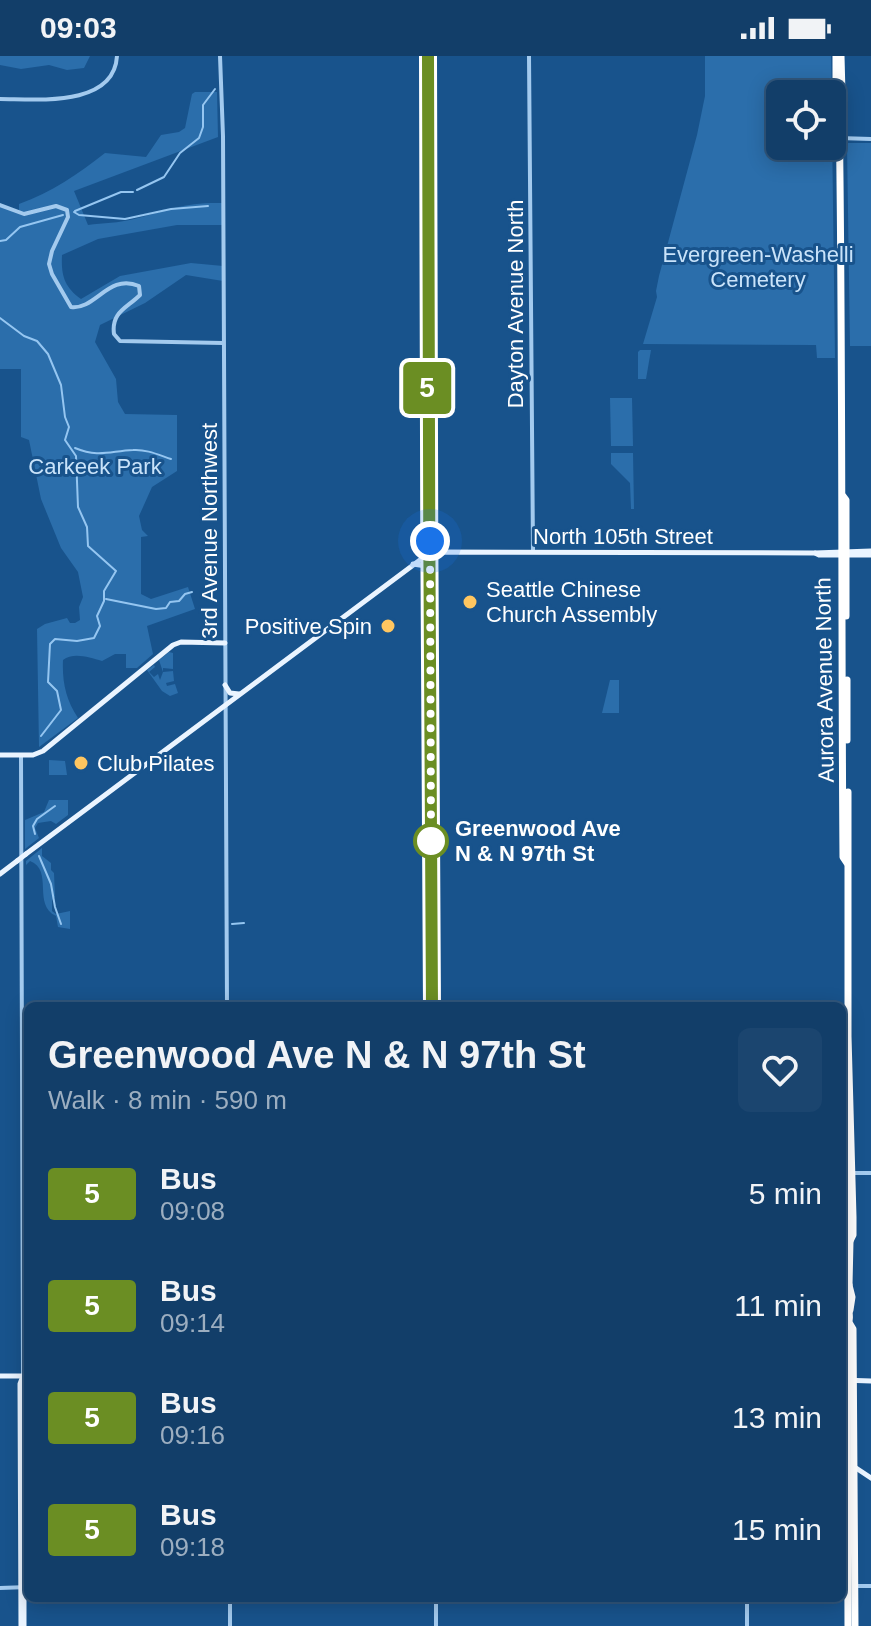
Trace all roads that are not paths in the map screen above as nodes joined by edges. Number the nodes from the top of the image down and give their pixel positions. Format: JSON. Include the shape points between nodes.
{"nodes":[{"id":1,"x":117,"y":56,"type":"edge"},
{"id":2,"x":220,"y":56,"type":"edge"},
{"id":3,"x":428,"y":56,"type":"edge"},
{"id":4,"x":529,"y":56,"type":"edge"},
{"id":5,"x":838,"y":56,"type":"edge"},
{"id":6,"x":841,"y":80,"type":"edge"},
{"id":7,"x":0,"y":99,"type":"edge"},
{"id":8,"x":846,"y":138,"type":"edge"},
{"id":9,"x":871,"y":139,"type":"edge"},
{"id":10,"x":839,"y":160,"type":"edge"},
{"id":11,"x":0,"y":205,"type":"edge"},
{"id":12,"x":223,"y":343,"type":"junction"},
{"id":13,"x":533,"y":552,"type":"junction"},
{"id":14,"x":430,"y":553,"type":"junction"},
{"id":15,"x":844,"y":553,"type":"junction"},
{"id":16,"x":871,"y":553,"type":"edge"},
{"id":17,"x":413,"y":564,"type":"junction"},
{"id":18,"x":431,"y":575,"type":"junction"},
{"id":19,"x":225,"y":643,"type":"junction"},
{"id":20,"x":225,"y":685,"type":"junction"},
{"id":21,"x":240,"y":694,"type":"junction"},
{"id":22,"x":225,"y":705,"type":"junction"},
{"id":23,"x":0,"y":755,"type":"edge"},
{"id":24,"x":21,"y":755,"type":"junction"},
{"id":25,"x":0,"y":874,"type":"edge"},
{"id":26,"x":227,"y":1002,"type":"edge"},
{"id":27,"x":432,"y":1002,"type":"edge"},
{"id":28,"x":848,"y":1049,"type":"junction"},
{"id":29,"x":846,"y":1052,"type":"edge"},
{"id":30,"x":846,"y":1108,"type":"joint"},
{"id":31,"x":851,"y":1122,"type":"junction"},
{"id":32,"x":24,"y":1128,"type":"edge"},
{"id":33,"x":849,"y":1173,"type":"junction"},
{"id":34,"x":871,"y":1173,"type":"edge"},
{"id":35,"x":0,"y":1376,"type":"edge"},
{"id":36,"x":24,"y":1376,"type":"edge"},
{"id":37,"x":848,"y":1380,"type":"edge"},
{"id":38,"x":871,"y":1381,"type":"edge"},
{"id":39,"x":851,"y":1465,"type":"junction"},
{"id":40,"x":871,"y":1478,"type":"edge"},
{"id":41,"x":848,"y":1586,"type":"edge"},
{"id":42,"x":871,"y":1586,"type":"edge"},
{"id":43,"x":24,"y":1587,"type":"edge"},
{"id":44,"x":0,"y":1588,"type":"edge"},
{"id":45,"x":230,"y":1602,"type":"edge"},
{"id":46,"x":436,"y":1602,"type":"edge"},
{"id":47,"x":747,"y":1602,"type":"edge"},
{"id":48,"x":22,"y":1626,"type":"edge"},
{"id":49,"x":230,"y":1626,"type":"edge"},
{"id":50,"x":436,"y":1626,"type":"edge"},
{"id":51,"x":747,"y":1626,"type":"edge"},
{"id":52,"x":848,"y":1626,"type":"edge"},
{"id":53,"x":855,"y":1626,"type":"edge"}],
"edges":[{"from":1,"to":7,"type":"street","via":[[104,82],[74,98]]},
{"from":2,"to":12,"type":"street","name":"3rd Avenue Northwest"},
{"from":3,"to":14,"type":"main road"},
{"from":4,"to":13,"type":"street","name":"Dayton Avenue North"},
{"from":5,"to":6,"type":"highway","name":"Aurora Avenue North"},
{"from":8,"to":9,"type":"street"},
{"from":10,"to":15,"type":"highway","name":"Aurora Avenue North"},
{"from":11,"to":12,"type":"street","via":[[24,214],[56,206],[67,210],[49,264],[71,307],[81,307],[113,286],[139,286],[140,295],[114,320],[114,334],[122,342]]},
{"from":12,"to":19,"type":"street","name":"3rd Avenue Northwest"},
{"from":13,"to":14,"type":"main road","name":"North 105th Street"},
{"from":13,"to":15,"type":"main road","name":"North 105th Street"},
{"from":14,"to":17,"type":"main road"},
{"from":14,"to":18,"type":"main road"},
{"from":15,"to":16,"type":"main road","name":"North 105th Street"},
{"from":15,"to":28,"type":"highway","name":"Aurora Avenue North"},
{"from":17,"to":18,"type":"main road","via":[[426,566]]},
{"from":17,"to":21,"type":"main road"},
{"from":18,"to":27,"type":"main road"},
{"from":19,"to":20,"type":"street","name":"3rd Avenue Northwest"},
{"from":19,"to":24,"type":"main road","via":[[174,644],[46,749]]},
{"from":20,"to":21,"type":"main road","via":[[230,693]]},
{"from":20,"to":22,"type":"street","name":"3rd Avenue Northwest"},
{"from":21,"to":22,"type":"main road"},
{"from":22,"to":25,"type":"main road","bridge":true},
{"from":22,"to":26,"type":"street","name":"3rd Avenue Northwest"},
{"from":23,"to":24,"type":"main road"},
{"from":24,"to":32,"type":"street"},
{"from":28,"to":29,"type":"highway","name":"Aurora Avenue North"},
{"from":28,"to":31,"type":"highway","name":"Aurora Avenue North"},
{"from":30,"to":31,"type":"highway"},
{"from":30,"to":33,"type":"highway","name":"Aurora Avenue North"},
{"from":31,"to":33,"type":"highway","name":"Aurora Avenue North"},
{"from":33,"to":34,"type":"street"},
{"from":33,"to":37,"type":"highway","name":"Aurora Avenue North","via":[[853,1235],[847,1297],[853,1329]]},
{"from":35,"to":36,"type":"main road"},
{"from":37,"to":38,"type":"main road"},
{"from":37,"to":39,"type":"highway","name":"Aurora Avenue North"},
{"from":39,"to":40,"type":"main road"},
{"from":39,"to":41,"type":"highway","name":"Aurora Avenue North"},
{"from":41,"to":42,"type":"street"},
{"from":41,"to":52,"type":"highway","name":"Aurora Avenue North"},
{"from":41,"to":53,"type":"highway","name":"Aurora Avenue North"},
{"from":43,"to":44,"type":"street"},
{"from":43,"to":48,"type":"main road"},
{"from":45,"to":49,"type":"street"},
{"from":46,"to":50,"type":"street"},
{"from":47,"to":51,"type":"street"}]}
